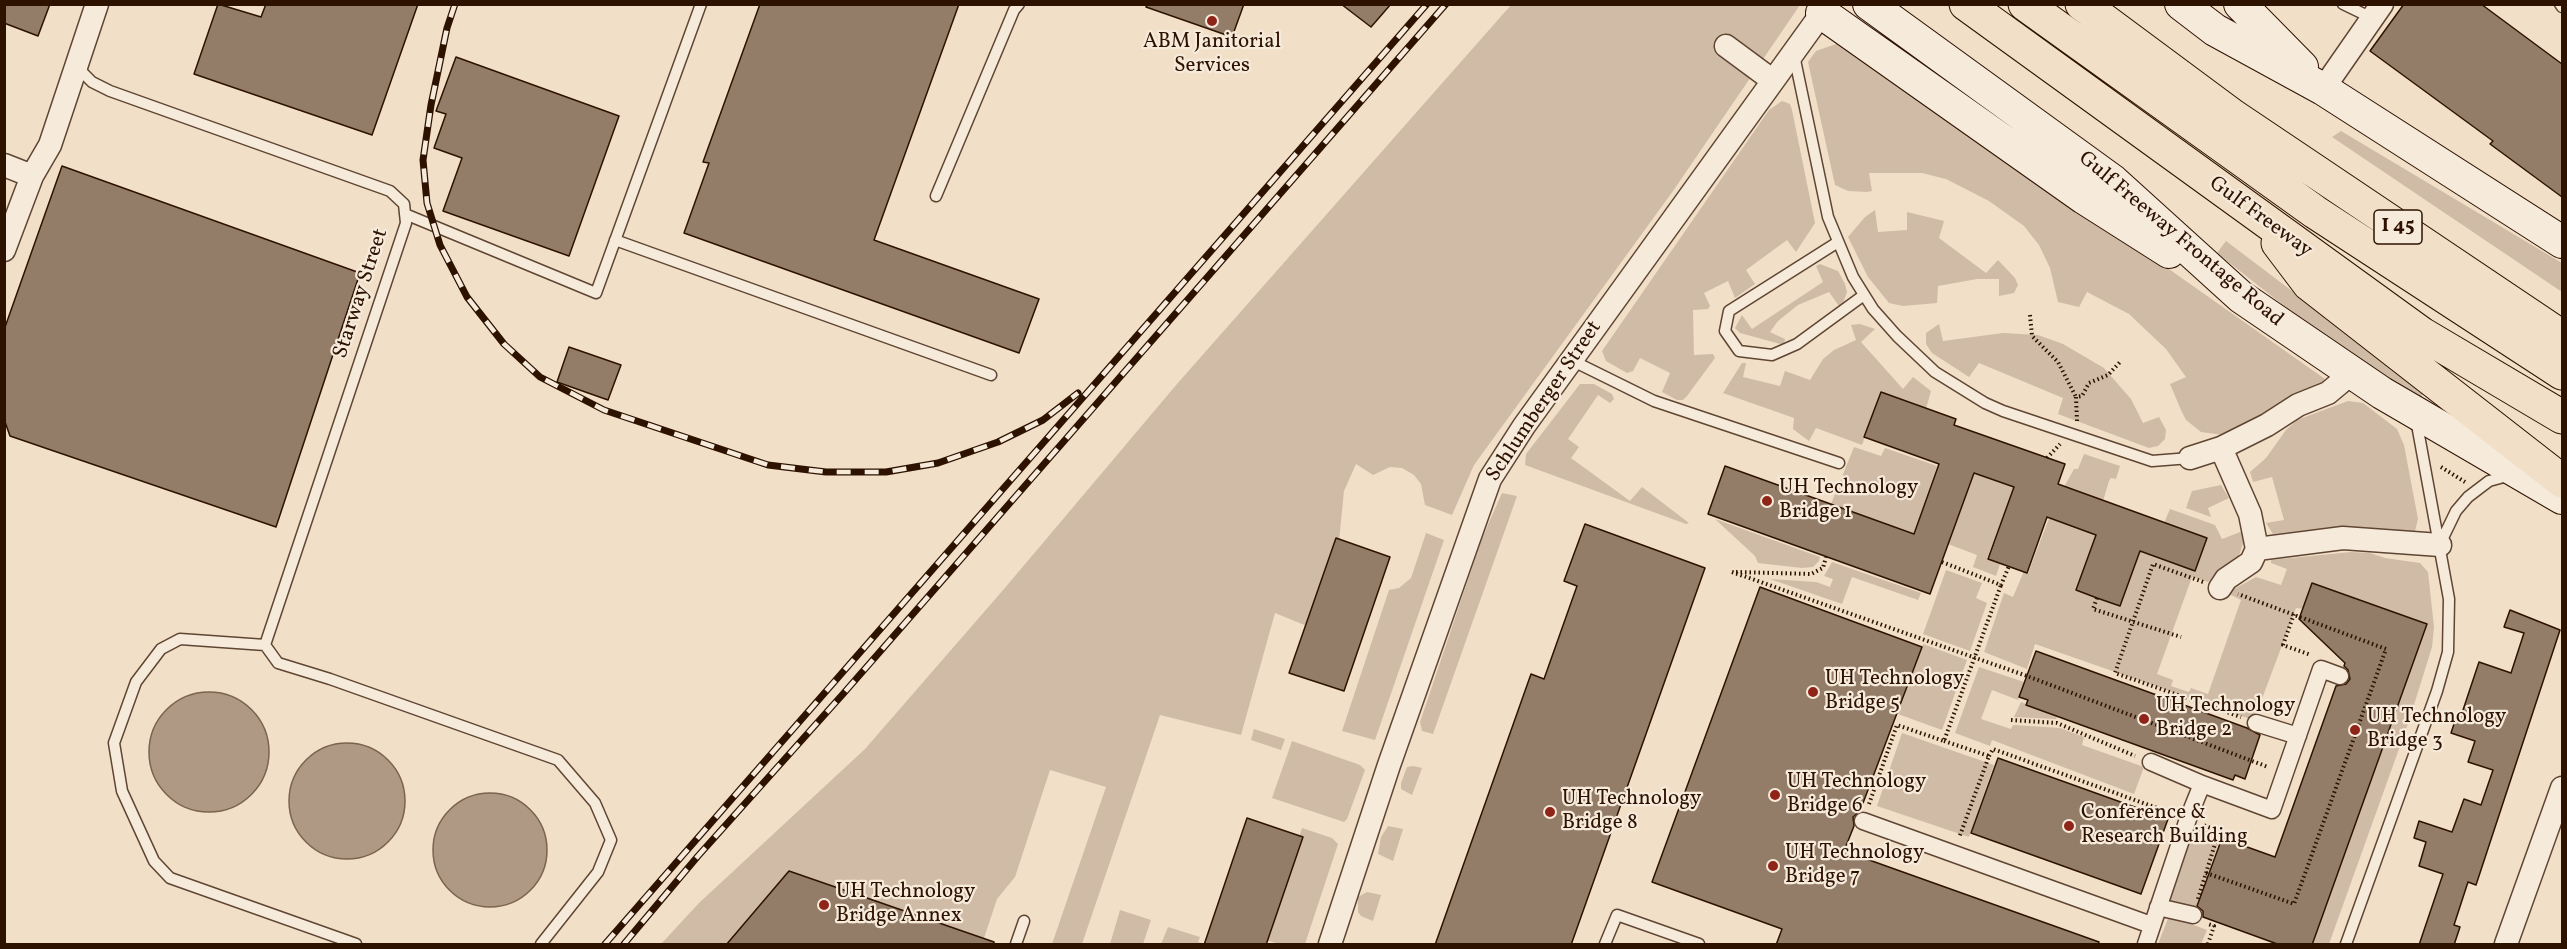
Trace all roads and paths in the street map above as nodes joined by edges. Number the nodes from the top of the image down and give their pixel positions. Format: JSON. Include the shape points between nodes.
{"nodes":[{"id":1,"x":97,"y":4,"type":"edge"},
{"id":2,"x":701,"y":4,"type":"edge"},
{"id":3,"x":1019,"y":4,"type":"edge"},
{"id":4,"x":1869,"y":4,"type":"edge"},
{"id":5,"x":1966,"y":4,"type":"edge"},
{"id":6,"x":2025,"y":4,"type":"edge"},
{"id":7,"x":2082,"y":4,"type":"edge"},
{"id":8,"x":2181,"y":4,"type":"edge"},
{"id":9,"x":2240,"y":4,"type":"edge"},
{"id":10,"x":2343,"y":4,"type":"edge"},
{"id":11,"x":2377,"y":11,"type":"edge"},
{"id":12,"x":1822,"y":13,"type":"joint"},
{"id":13,"x":1726,"y":46,"type":"dead end"},
{"id":14,"x":80,"y":52,"type":"junction"},
{"id":15,"x":1793,"y":52,"type":"junction"},
{"id":16,"x":1772,"y":80,"type":"junction"},
{"id":17,"x":2323,"y":89,"type":"junction"},
{"id":18,"x":2233,"y":116,"type":"junction"},
{"id":19,"x":4,"y":165,"type":"edge"},
{"id":20,"x":32,"y":176,"type":"junction"},
{"id":21,"x":936,"y":196,"type":"dead end"},
{"id":22,"x":405,"y":214,"type":"junction"},
{"id":23,"x":2259,"y":217,"type":"junction"},
{"id":24,"x":615,"y":240,"type":"junction"},
{"id":25,"x":1838,"y":242,"type":"junction"},
{"id":26,"x":2562,"y":242,"type":"edge"},
{"id":27,"x":4,"y":250,"type":"edge"},
{"id":28,"x":1864,"y":295,"type":"junction"},
{"id":29,"x":2241,"y":297,"type":"junction"},
{"id":30,"x":2562,"y":310,"type":"edge"},
{"id":31,"x":2030,"y":315,"type":"dead end"},
{"id":32,"x":2562,"y":337,"type":"edge"},
{"id":33,"x":1572,"y":360,"type":"junction"},
{"id":34,"x":2120,"y":362,"type":"dead end"},
{"id":35,"x":2352,"y":373,"type":"junction"},
{"id":36,"x":2562,"y":373,"type":"edge"},
{"id":37,"x":991,"y":375,"type":"dead end"},
{"id":38,"x":2076,"y":397,"type":"junction"},
{"id":39,"x":2414,"y":412,"type":"junction"},
{"id":40,"x":2562,"y":417,"type":"edge"},
{"id":41,"x":2070,"y":433,"type":"junction"},
{"id":42,"x":2221,"y":448,"type":"junction"},
{"id":43,"x":2190,"y":458,"type":"joint"},
{"id":44,"x":1839,"y":463,"type":"dead end"},
{"id":45,"x":2440,"y":467,"type":"dead end"},
{"id":46,"x":2519,"y":473,"type":"junction"},
{"id":47,"x":2562,"y":481,"type":"edge"},
{"id":48,"x":2468,"y":484,"type":"dead end"},
{"id":49,"x":2562,"y":498,"type":"edge"},
{"id":50,"x":2440,"y":544,"type":"junction"},
{"id":51,"x":2257,"y":549,"type":"junction"},
{"id":52,"x":1826,"y":557,"type":"dead end"},
{"id":53,"x":1942,"y":562,"type":"dead end"},
{"id":54,"x":2009,"y":566,"type":"dead end"},
{"id":55,"x":2001,"y":585,"type":"junction"},
{"id":56,"x":2220,"y":588,"type":"junction"},
{"id":57,"x":2097,"y":598,"type":"dead end"},
{"id":58,"x":2294,"y":614,"type":"junction"},
{"id":59,"x":2133,"y":623,"type":"junction"},
{"id":60,"x":2181,"y":637,"type":"dead end"},
{"id":61,"x":265,"y":645,"type":"junction"},
{"id":62,"x":2283,"y":645,"type":"dead end"},
{"id":63,"x":1974,"y":659,"type":"junction"},
{"id":64,"x":2340,"y":676,"type":"dead end"},
{"id":65,"x":2011,"y":720,"type":"dead end"},
{"id":66,"x":2256,"y":723,"type":"joint"},
{"id":67,"x":2298,"y":736,"type":"junction"},
{"id":68,"x":1944,"y":741,"type":"junction"},
{"id":69,"x":1989,"y":756,"type":"junction"},
{"id":70,"x":2251,"y":761,"type":"dead end"},
{"id":71,"x":2151,"y":762,"type":"joint"},
{"id":72,"x":2202,"y":784,"type":"junction"},
{"id":73,"x":2562,"y":788,"type":"edge"},
{"id":74,"x":2168,"y":812,"type":"dead end"},
{"id":75,"x":1863,"y":821,"type":"joint"},
{"id":76,"x":2199,"y":823,"type":"dead end"},
{"id":77,"x":1954,"y":853,"type":"junction"},
{"id":78,"x":2206,"y":873,"type":"junction"},
{"id":79,"x":2158,"y":907,"type":"junction"},
{"id":80,"x":2193,"y":915,"type":"junction"},
{"id":81,"x":1024,"y":921,"type":"dead end"},
{"id":82,"x":2151,"y":926,"type":"junction"},
{"id":83,"x":356,"y":945,"type":"edge"},
{"id":84,"x":541,"y":945,"type":"edge"},
{"id":85,"x":1016,"y":945,"type":"edge"},
{"id":86,"x":1330,"y":945,"type":"edge"},
{"id":87,"x":1605,"y":945,"type":"edge"},
{"id":88,"x":1699,"y":945,"type":"edge"},
{"id":89,"x":2146,"y":945,"type":"edge"},
{"id":90,"x":2208,"y":945,"type":"edge"},
{"id":91,"x":2346,"y":945,"type":"edge"},
{"id":92,"x":2506,"y":945,"type":"edge"}],
"edges":[{"from":1,"to":14,"type":"street"},
{"from":2,"to":24,"type":"lane"},
{"from":3,"to":21,"type":"lane"},
{"from":4,"to":29,"type":"main road","name":"Gulf Freeway Frontage Road","via":[[2113,181]]},
{"from":5,"to":23,"type":"highway","name":"Gulf Freeway"},
{"from":6,"to":36,"type":"highway","name":"Gulf Freeway","via":[[2315,212]]},
{"from":7,"to":18,"type":"highway","number":"I 45"},
{"from":8,"to":17,"type":"main road","via":[[2215,30]]},
{"from":9,"to":17,"type":"main road"},
{"from":10,"to":11,"type":"lane"},
{"from":11,"to":17,"type":"street"},
{"from":12,"to":15,"type":"street","name":"Schlumberger Street"},
{"from":12,"to":29,"type":"main road","via":[[2084,198]]},
{"from":13,"to":16,"type":"street"},
{"from":14,"to":20,"type":"street","via":[[50,145]]},
{"from":14,"to":22,"type":"lane","name":"Starway Street","via":[[81,72],[110,91],[390,191],[404,204]]},
{"from":15,"to":16,"type":"street","name":"Schlumberger Street"},
{"from":15,"to":25,"type":"lane","via":[[1828,217]]},
{"from":16,"to":33,"type":"street","name":"Schlumberger Street"},
{"from":17,"to":26,"type":"main road"},
{"from":18,"to":30,"type":"highway"},
{"from":18,"to":32,"type":"highway","number":"I 45"},
{"from":19,"to":20,"type":"street"},
{"from":20,"to":27,"type":"street"},
{"from":22,"to":24,"type":"lane","via":[[596,293]]},
{"from":22,"to":61,"type":"lane","name":"Starway Street","via":[[406,223]]},
{"from":23,"to":40,"type":"highway","name":"Gulf Freeway","via":[[2422,334]]},
{"from":23,"to":47,"type":"highway","via":[[2309,284]]},
{"from":24,"to":37,"type":"lane"},
{"from":25,"to":28,"type":"lane"},
{"from":25,"to":28,"type":"lane","via":[[1729,311],[1725,331],[1738,351],[1772,355],[1797,344]]},
{"from":28,"to":41,"type":"lane","via":[[1897,336],[1935,372],[1985,403]]},
{"from":29,"to":35,"type":"main road","name":"Gulf Freeway Frontage Road"},
{"from":31,"to":38,"type":"path","via":[[2032,336],[2058,362]]},
{"from":33,"to":44,"type":"lane","via":[[1654,401]]},
{"from":33,"to":86,"type":"street","name":"Schlumberger Street","via":[[1490,479],[1395,746]]},
{"from":34,"to":38,"type":"path"},
{"from":35,"to":39,"type":"main road","name":"Gulf Freeway Frontage Road"},
{"from":35,"to":42,"type":"street","via":[[2328,393],[2298,405]]},
{"from":38,"to":41,"type":"path","via":[[2079,409]]},
{"from":39,"to":46,"type":"main road","name":"Gulf Freeway Frontage Road"},
{"from":39,"to":50,"type":"lane"},
{"from":41,"to":43,"type":"lane","via":[[2152,461]]},
{"from":42,"to":43,"type":"street"},
{"from":42,"to":51,"type":"street","via":[[2250,514]]},
{"from":45,"to":48,"type":"path"},
{"from":46,"to":49,"type":"main road","name":"Gulf Freeway Frontage Road"},
{"from":46,"to":50,"type":"lane","via":[[2489,481],[2468,497],[2456,511]]},
{"from":50,"to":51,"type":"street","via":[[2343,538]]},
{"from":50,"to":91,"type":"lane","via":[[2449,599],[2448,652]]},
{"from":51,"to":56,"type":"street","via":[[2252,562],[2226,579]]},
{"from":52,"to":63,"type":"path","via":[[1823,568],[1811,574],[1732,572]]},
{"from":53,"to":55,"type":"path"},
{"from":54,"to":55,"type":"path"},
{"from":55,"to":63,"type":"path"},
{"from":56,"to":58,"type":"path"},
{"from":56,"to":59,"type":"path","via":[[2154,564]]},
{"from":57,"to":59,"type":"path","via":[[2093,609]]},
{"from":58,"to":62,"type":"path"},
{"from":58,"to":78,"type":"path","via":[[2386,649],[2294,904]]},
{"from":59,"to":60,"type":"path"},
{"from":59,"to":66,"type":"path","via":[[2115,673]]},
{"from":61,"to":83,"type":"lane","via":[[180,639],[161,649],[136,682],[114,743],[122,791],[154,861],[170,878]]},
{"from":61,"to":84,"type":"lane","via":[[278,663],[558,760],[595,803],[611,840],[598,872]]},
{"from":63,"to":68,"type":"path"},
{"from":63,"to":70,"type":"path"},
{"from":64,"to":67,"type":"street","via":[[2321,669]]},
{"from":65,"to":71,"type":"path","via":[[2057,723]]},
{"from":66,"to":67,"type":"street"},
{"from":67,"to":72,"type":"street","via":[[2272,810]]},
{"from":68,"to":69,"type":"path"},
{"from":68,"to":75,"type":"path","via":[[1898,724]]},
{"from":69,"to":74,"type":"path","via":[[1993,749]]},
{"from":69,"to":77,"type":"path"},
{"from":71,"to":72,"type":"street"},
{"from":72,"to":79,"type":"street"},
{"from":73,"to":92,"type":"street"},
{"from":75,"to":77,"type":"street"},
{"from":76,"to":78,"type":"path","via":[[2219,831]]},
{"from":77,"to":82,"type":"street"},
{"from":78,"to":80,"type":"path"},
{"from":79,"to":80,"type":"street"},
{"from":79,"to":82,"type":"street"},
{"from":80,"to":90,"type":"path","via":[[2188,916],[2214,926]]},
{"from":81,"to":85,"type":"lane"},
{"from":82,"to":89,"type":"street"},
{"from":87,"to":88,"type":"lane","via":[[1617,915]]}]}
